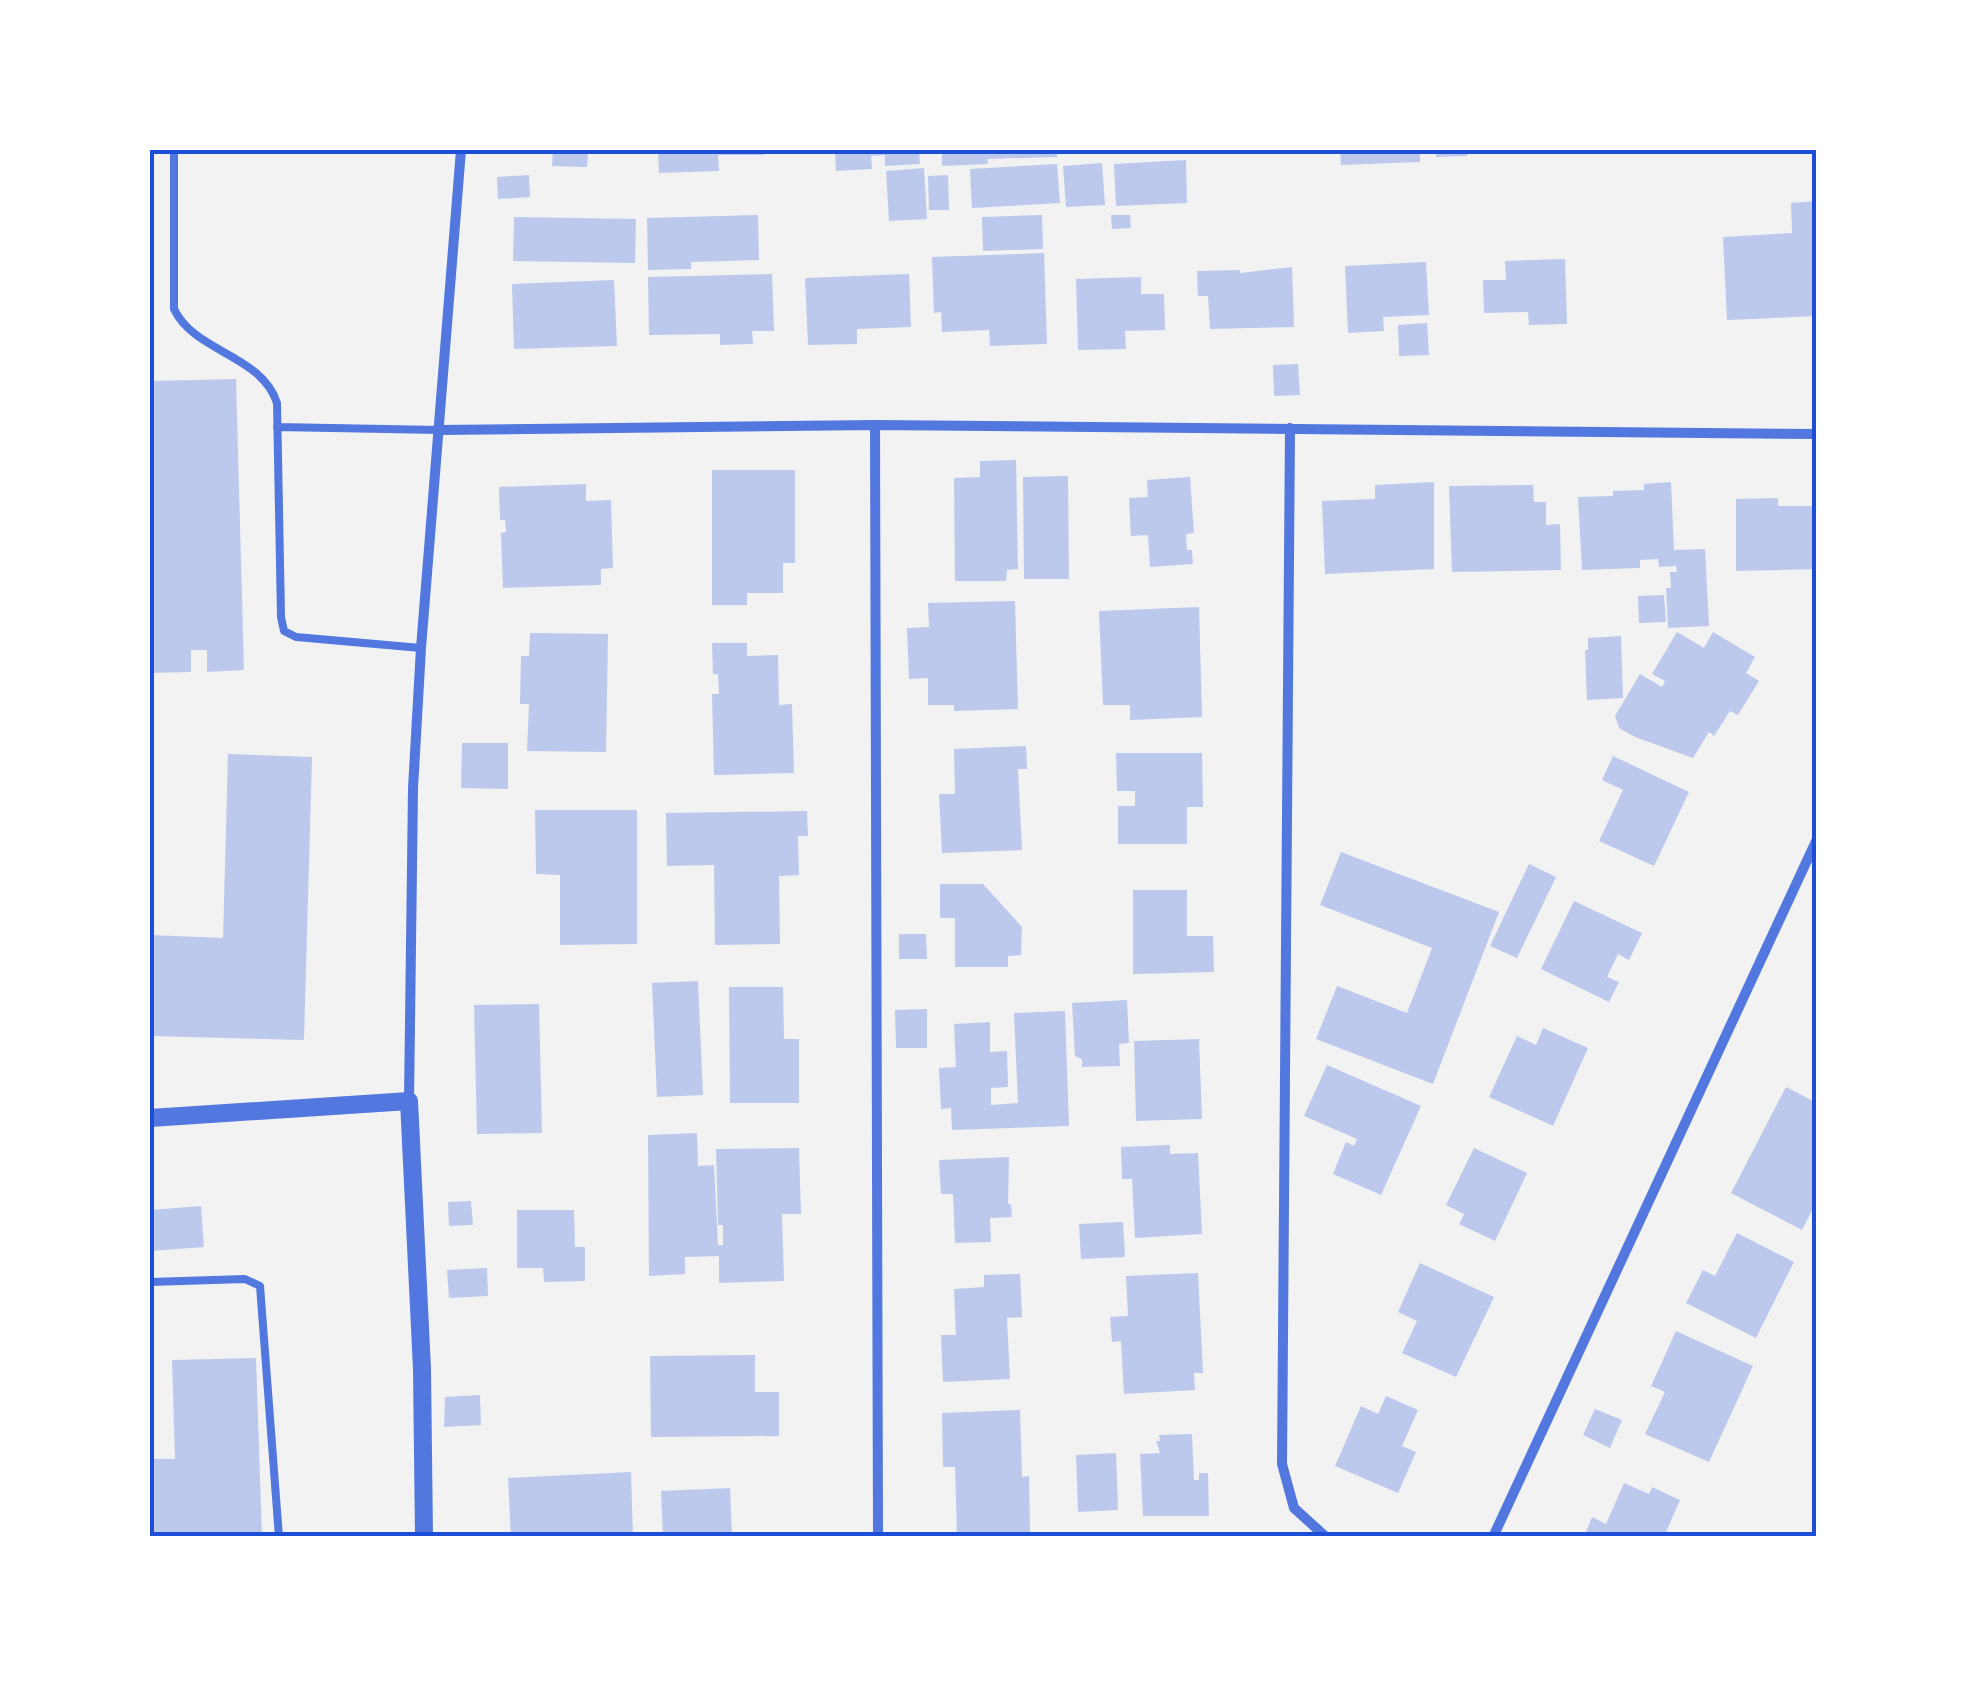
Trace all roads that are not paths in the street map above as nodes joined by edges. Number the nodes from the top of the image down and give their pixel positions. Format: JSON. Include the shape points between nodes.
{"nodes":[{"id":1,"x":174,"y":150,"type":"edge"},
{"id":2,"x":461,"y":150,"type":"edge"},
{"id":3,"x":277,"y":426,"type":"junction"},
{"id":4,"x":875,"y":426,"type":"junction"},
{"id":5,"x":1290,"y":428,"type":"junction"},
{"id":6,"x":440,"y":430,"type":"junction"},
{"id":7,"x":1817,"y":434,"type":"edge"},
{"id":8,"x":421,"y":648,"type":"junction"},
{"id":9,"x":1817,"y":839,"type":"edge"},
{"id":10,"x":409,"y":1101,"type":"junction"},
{"id":11,"x":150,"y":1118,"type":"edge"},
{"id":12,"x":150,"y":1282,"type":"edge"},
{"id":13,"x":279,"y":1537,"type":"edge"},
{"id":14,"x":424,"y":1537,"type":"edge"},
{"id":15,"x":878,"y":1537,"type":"edge"},
{"id":16,"x":1326,"y":1537,"type":"edge"},
{"id":17,"x":1494,"y":1537,"type":"edge"}],
"edges":[{"from":1,"to":3,"type":"lane","via":[[174,309],[180,323],[261,374],[272,387]]},
{"from":2,"to":6,"type":"street"},
{"from":3,"to":6,"type":"lane"},
{"from":3,"to":8,"type":"lane","via":[[284,631]]},
{"from":4,"to":5,"type":"street"},
{"from":4,"to":6,"type":"street"},
{"from":4,"to":15,"type":"street"},
{"from":5,"to":7,"type":"street"},
{"from":5,"to":16,"type":"street","via":[[1282,1464],[1294,1508]]},
{"from":6,"to":8,"type":"street"},
{"from":8,"to":10,"type":"street"},
{"from":9,"to":17,"type":"street"},
{"from":10,"to":11,"type":"street"},
{"from":10,"to":14,"type":"street"},
{"from":12,"to":13,"type":"lane","via":[[246,1280],[260,1286]]}]}
